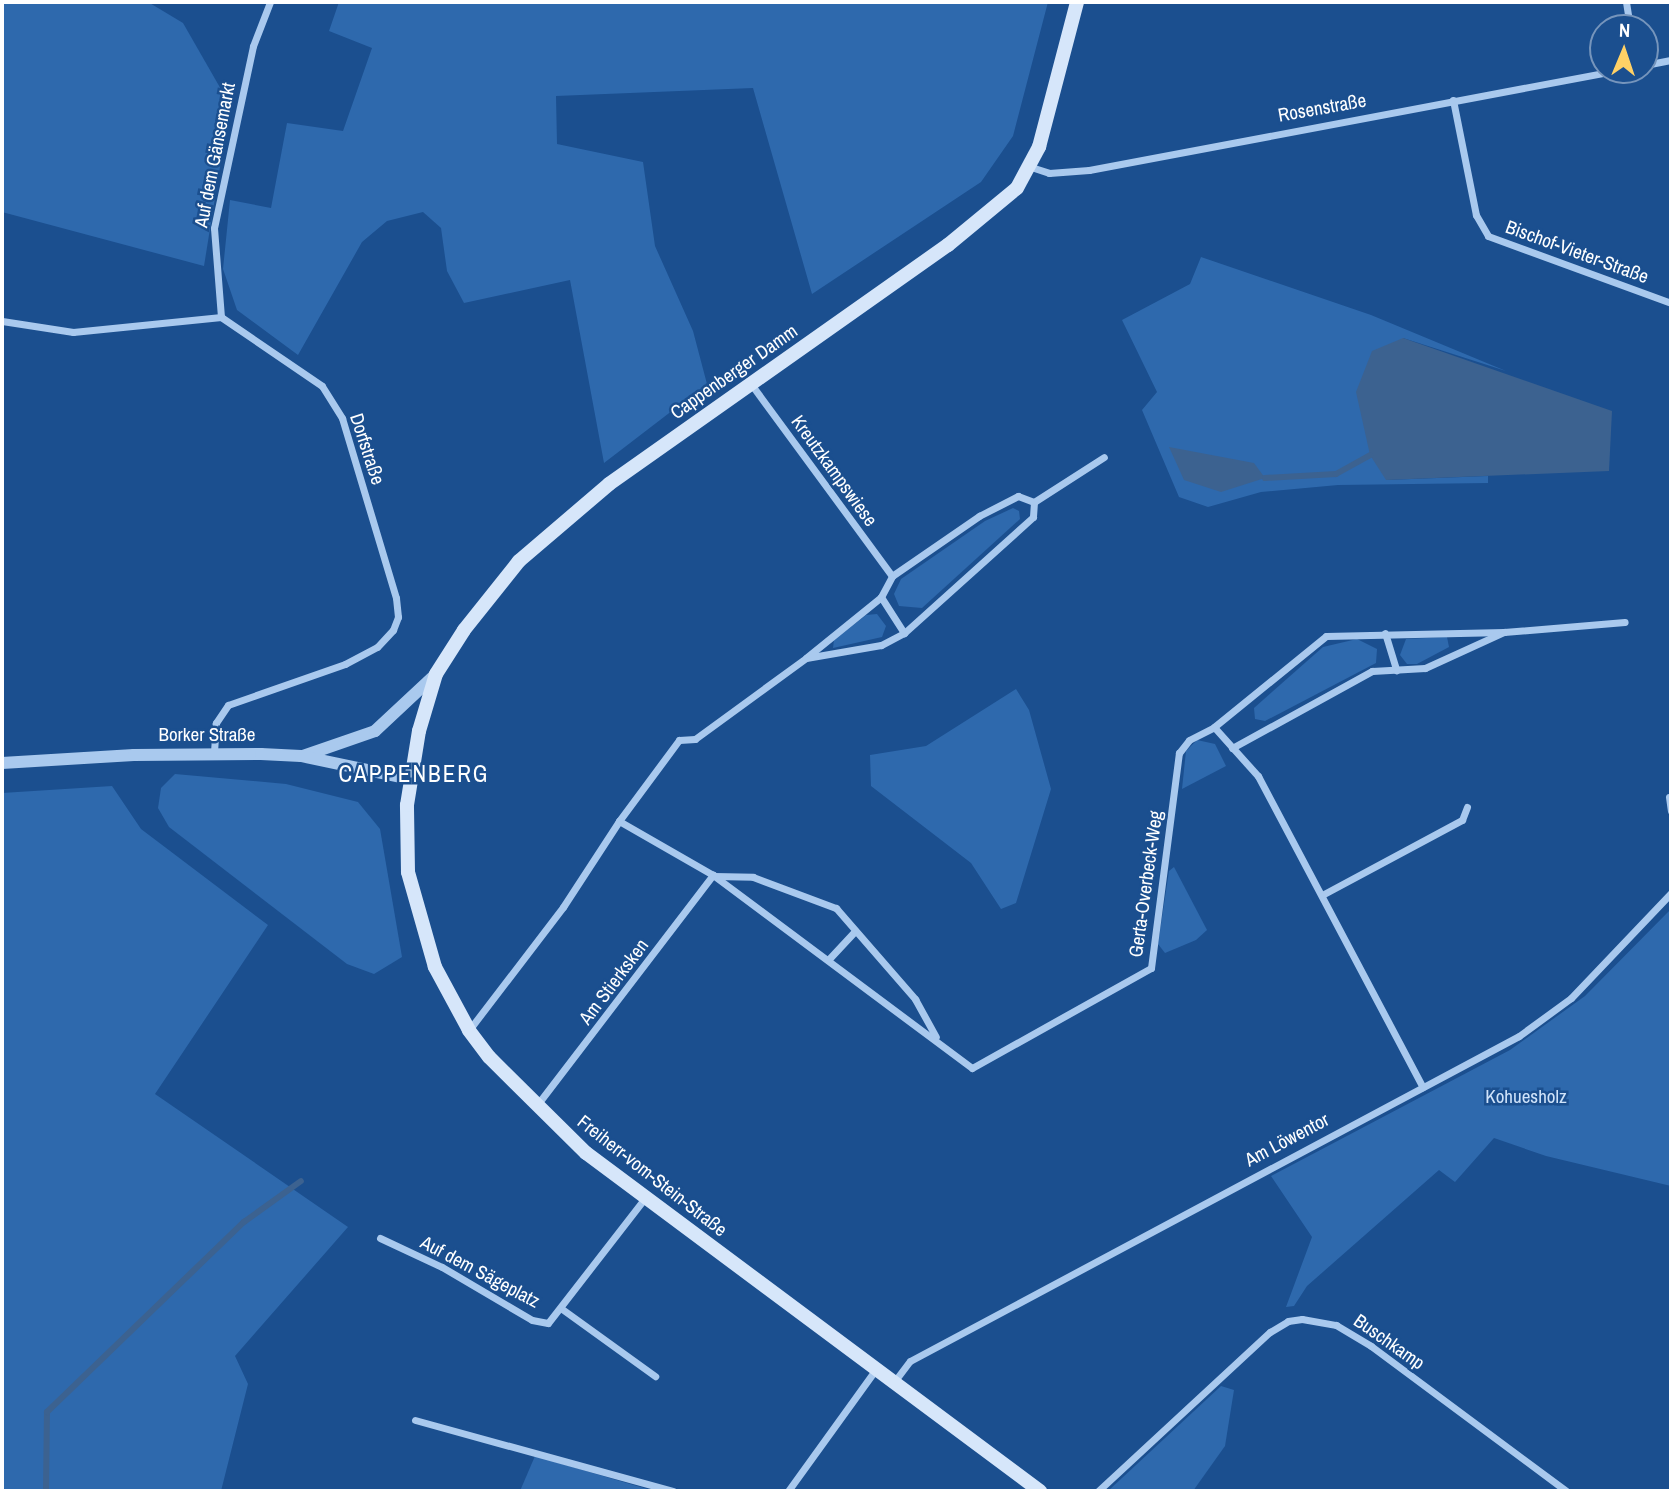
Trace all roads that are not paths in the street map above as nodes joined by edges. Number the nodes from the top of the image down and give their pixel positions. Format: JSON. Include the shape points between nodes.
{"nodes":[{"id":1,"x":270,"y":2,"type":"edge"},
{"id":2,"x":1077,"y":2,"type":"edge"},
{"id":3,"x":1589,"y":75,"type":"edge"},
{"id":4,"x":1454,"y":100,"type":"junction"},
{"id":5,"x":1031,"y":167,"type":"junction"},
{"id":6,"x":1671,"y":303,"type":"edge"},
{"id":7,"x":222,"y":317,"type":"junction"},
{"id":8,"x":2,"y":321,"type":"edge"},
{"id":9,"x":751,"y":384,"type":"junction"},
{"id":10,"x":1104,"y":457,"type":"dead end"},
{"id":11,"x":1034,"y":502,"type":"junction"},
{"id":12,"x":892,"y":576,"type":"junction"},
{"id":13,"x":881,"y":597,"type":"junction"},
{"id":14,"x":1625,"y":622,"type":"dead end"},
{"id":15,"x":1504,"y":632,"type":"junction"},
{"id":16,"x":904,"y":633,"type":"junction"},
{"id":17,"x":1385,"y":633,"type":"junction"},
{"id":18,"x":806,"y":658,"type":"junction"},
{"id":19,"x":1396,"y":670,"type":"junction"},
{"id":20,"x":436,"y":674,"type":"junction"},
{"id":21,"x":1214,"y":727,"type":"junction"},
{"id":22,"x":1232,"y":748,"type":"junction"},
{"id":23,"x":214,"y":753,"type":"junction"},
{"id":24,"x":301,"y":756,"type":"junction"},
{"id":25,"x":2,"y":763,"type":"edge"},
{"id":26,"x":410,"y":779,"type":"junction"},
{"id":27,"x":1668,"y":797,"type":"dead end"},
{"id":28,"x":1467,"y":807,"type":"dead end"},
{"id":29,"x":1671,"y":811,"type":"edge"},
{"id":30,"x":619,"y":821,"type":"junction"},
{"id":31,"x":713,"y":876,"type":"junction"},
{"id":32,"x":1671,"y":893,"type":"edge"},
{"id":33,"x":1322,"y":895,"type":"junction"},
{"id":34,"x":855,"y":931,"type":"junction"},
{"id":35,"x":828,"y":960,"type":"junction"},
{"id":36,"x":469,"y":1030,"type":"junction"},
{"id":37,"x":936,"y":1038,"type":"junction"},
{"id":38,"x":1423,"y":1087,"type":"junction"},
{"id":39,"x":537,"y":1105,"type":"junction"},
{"id":40,"x":645,"y":1198,"type":"junction"},
{"id":41,"x":380,"y":1238,"type":"dead end"},
{"id":42,"x":562,"y":1309,"type":"junction"},
{"id":43,"x":876,"y":1369,"type":"junction"},
{"id":44,"x":655,"y":1376,"type":"dead end"},
{"id":45,"x":894,"y":1383,"type":"junction"},
{"id":46,"x":415,"y":1420,"type":"dead end"},
{"id":47,"x":673,"y":1491,"type":"edge"},
{"id":48,"x":788,"y":1491,"type":"edge"},
{"id":49,"x":1040,"y":1491,"type":"edge"},
{"id":50,"x":1098,"y":1491,"type":"edge"},
{"id":51,"x":1566,"y":1491,"type":"edge"}],
"edges":[{"from":1,"to":7,"type":"street","name":"Auf dem Gänsemarkt","via":[[253,46],[214,229]]},
{"from":2,"to":5,"type":"main road","name":"Cappenberger Damm"},
{"from":3,"to":4,"type":"street","name":"Rosenstraße"},
{"from":4,"to":5,"type":"street","name":"Rosenstraße","via":[[1089,170],[1049,173]]},
{"from":4,"to":6,"type":"street","name":"Bischof-Vieter-Straße","via":[[1475,215],[1488,236]]},
{"from":5,"to":9,"type":"main road","name":"Cappenberger Damm","via":[[992,212]]},
{"from":7,"to":8,"type":"street","via":[[73,332]]},
{"from":7,"to":23,"type":"street","name":"Dorfstraße","via":[[322,386],[342,418],[398,617],[377,647],[345,664],[228,705],[216,723]]},
{"from":9,"to":12,"type":"street","name":"Kreutzkampswiese"},
{"from":9,"to":20,"type":"main road","name":"Cappenberger Damm","via":[[565,517],[495,588]]},
{"from":10,"to":11,"type":"street"},
{"from":11,"to":12,"type":"street","via":[[1018,496],[979,516]]},
{"from":11,"to":16,"type":"street","via":[[1033,517]]},
{"from":12,"to":13,"type":"street"},
{"from":13,"to":16,"type":"street"},
{"from":13,"to":18,"type":"street"},
{"from":14,"to":15,"type":"street","name":"Gerta-Overbeck-Weg"},
{"from":15,"to":17,"type":"street","name":"Gerta-Overbeck-Weg"},
{"from":15,"to":19,"type":"street","name":"Gerta-Overbeck-Weg","via":[[1425,668]]},
{"from":16,"to":18,"type":"street","via":[[881,645]]},
{"from":17,"to":19,"type":"street"},
{"from":17,"to":21,"type":"street","name":"Gerta-Overbeck-Weg","via":[[1326,636]]},
{"from":18,"to":30,"type":"street","via":[[695,739],[679,740]]},
{"from":19,"to":22,"type":"street","name":"Gerta-Overbeck-Weg","via":[[1372,671]]},
{"from":20,"to":24,"type":"street","via":[[375,731]]},
{"from":20,"to":26,"type":"main road","name":"Cappenberger Damm"},
{"from":21,"to":22,"type":"street"},
{"from":21,"to":37,"type":"street","name":"Gerta-Overbeck-Weg","via":[[1189,740],[1179,753],[1151,968],[972,1068]]},
{"from":22,"to":33,"type":"street","via":[[1258,776]]},
{"from":23,"to":24,"type":"street","name":"Borker Straße"},
{"from":23,"to":25,"type":"street","name":"Borker Straße"},
{"from":24,"to":26,"type":"street","name":"Borker Straße"},
{"from":26,"to":36,"type":"main road","name":"Freiherr-vom-Stein-Straße","via":[[406,849],[413,900],[435,967]]},
{"from":27,"to":29,"type":"street"},
{"from":28,"to":33,"type":"street","via":[[1462,820]]},
{"from":30,"to":31,"type":"street"},
{"from":30,"to":36,"type":"street","via":[[564,906]]},
{"from":31,"to":34,"type":"street","via":[[753,877],[818,899],[836,908]]},
{"from":31,"to":35,"type":"street"},
{"from":31,"to":39,"type":"street","name":"Am Stierksken"},
{"from":32,"to":38,"type":"street","name":"Am Löwentor","via":[[1571,998],[1520,1037]]},
{"from":33,"to":38,"type":"street"},
{"from":34,"to":35,"type":"street"},
{"from":34,"to":37,"type":"street","via":[[915,999]]},
{"from":35,"to":37,"type":"street","via":[[893,1013]]},
{"from":36,"to":39,"type":"main road","name":"Freiherr-vom-Stein-Straße"},
{"from":38,"to":45,"type":"street","name":"Am Löwentor","via":[[910,1361]]},
{"from":39,"to":40,"type":"main road","name":"Freiherr-vom-Stein-Straße","via":[[586,1153]]},
{"from":40,"to":42,"type":"street","name":"Auf dem Sägeplatz"},
{"from":40,"to":43,"type":"main road","name":"Freiherr-vom-Stein-Straße"},
{"from":41,"to":42,"type":"street","name":"Auf dem Sägeplatz","via":[[442,1267],[532,1320],[548,1323]]},
{"from":42,"to":44,"type":"street","name":"Auf dem Sägeplatz"},
{"from":43,"to":45,"type":"main road","name":"Freiherr-vom-Stein-Straße"},
{"from":43,"to":48,"type":"street"},
{"from":45,"to":49,"type":"main road","name":"Freiherr-vom-Stein-Straße"},
{"from":46,"to":47,"type":"street"},
{"from":50,"to":51,"type":"street","name":"Buschkamp","via":[[1288,1321],[1318,1319],[1371,1346]]}]}
